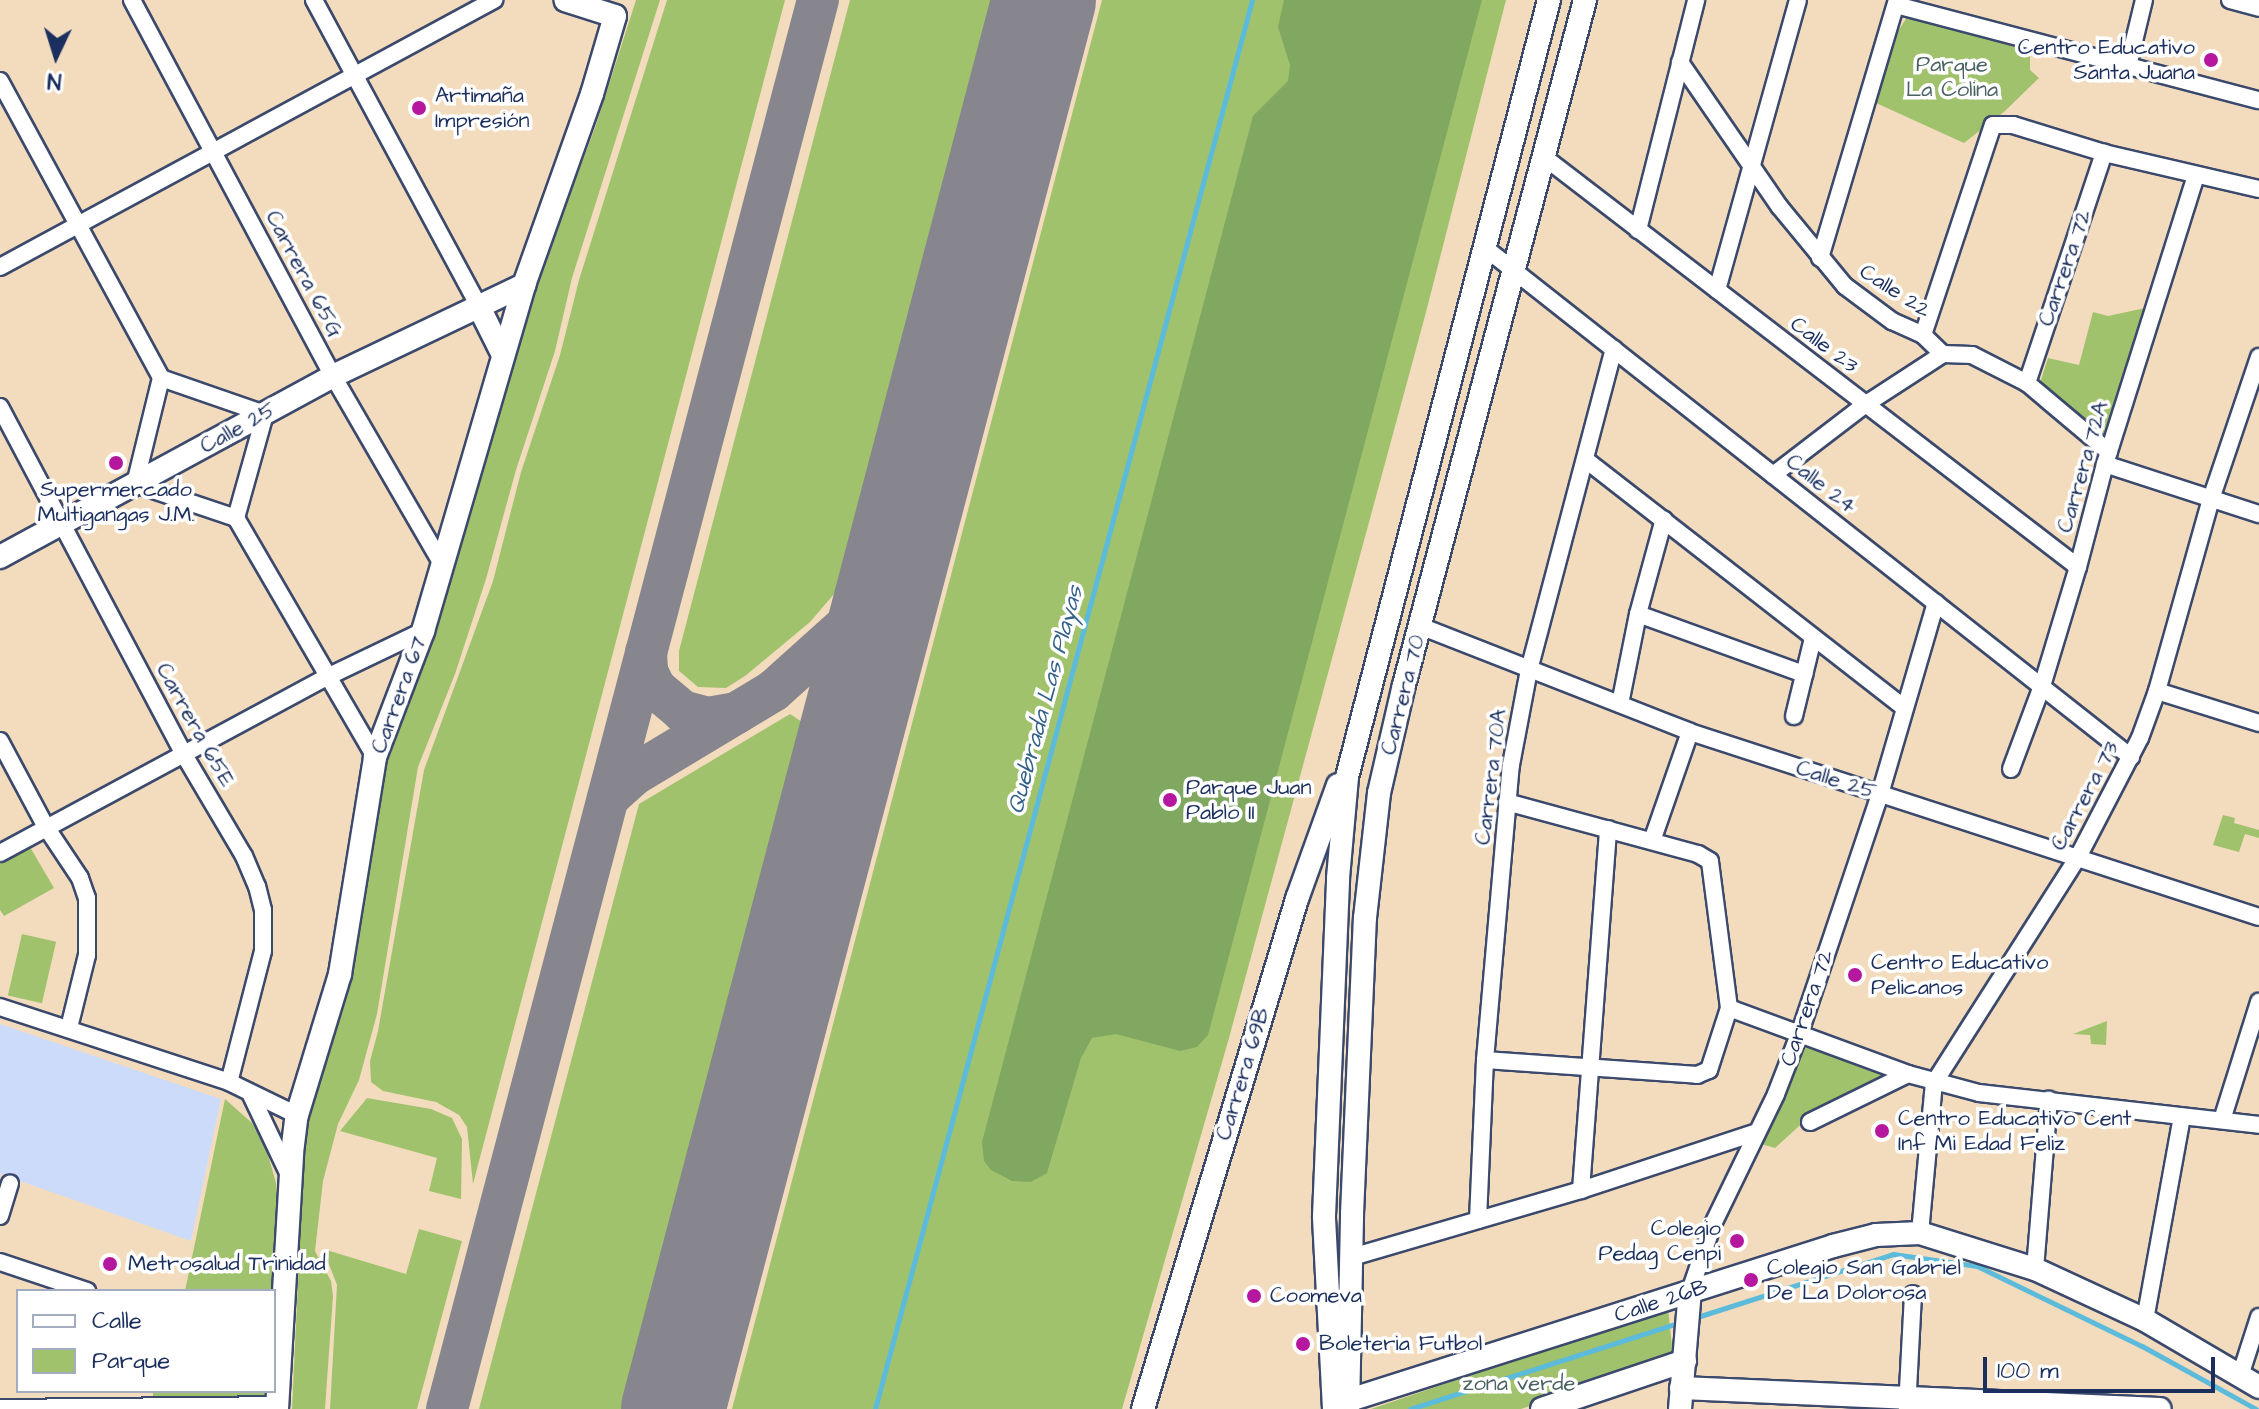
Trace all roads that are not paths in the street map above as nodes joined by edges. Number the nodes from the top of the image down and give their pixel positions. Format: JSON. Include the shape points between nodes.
{"nodes":[{"id":1,"x":132,"y":0,"type":"edge"},
{"id":2,"x":314,"y":0,"type":"edge"},
{"id":3,"x":494,"y":0,"type":"edge"},
{"id":4,"x":565,"y":0,"type":"edge"},
{"id":5,"x":1549,"y":0,"type":"edge"},
{"id":6,"x":1585,"y":0,"type":"edge"},
{"id":7,"x":1696,"y":0,"type":"edge"},
{"id":8,"x":1798,"y":0,"type":"edge"},
{"id":9,"x":2144,"y":0,"type":"edge"},
{"id":10,"x":2230,"y":0,"type":"edge"},
{"id":11,"x":1896,"y":2,"type":"edge"},
{"id":12,"x":617,"y":8,"type":"edge"},
{"id":13,"x":2259,"y":8,"type":"edge"},
{"id":14,"x":1680,"y":62,"type":"junction"},
{"id":15,"x":2128,"y":66,"type":"junction"},
{"id":16,"x":354,"y":75,"type":"junction"},
{"id":17,"x":0,"y":81,"type":"edge"},
{"id":18,"x":2259,"y":100,"type":"edge"},
{"id":19,"x":214,"y":151,"type":"junction"},
{"id":20,"x":2104,"y":153,"type":"junction"},
{"id":21,"x":1544,"y":157,"type":"junction"},
{"id":22,"x":1751,"y":164,"type":"junction"},
{"id":23,"x":2196,"y":176,"type":"junction"},
{"id":24,"x":2259,"y":189,"type":"edge"},
{"id":25,"x":78,"y":226,"type":"junction"},
{"id":26,"x":1638,"y":230,"type":"junction"},
{"id":27,"x":1484,"y":247,"type":"junction"},
{"id":28,"x":1820,"y":258,"type":"junction"},
{"id":29,"x":0,"y":267,"type":"edge"},
{"id":30,"x":1514,"y":270,"type":"junction"},
{"id":31,"x":524,"y":285,"type":"junction"},
{"id":32,"x":1717,"y":290,"type":"junction"},
{"id":33,"x":478,"y":305,"type":"junction"},
{"id":34,"x":1923,"y":335,"type":"junction"},
{"id":35,"x":1614,"y":349,"type":"junction"},
{"id":36,"x":1943,"y":354,"type":"junction"},
{"id":37,"x":503,"y":355,"type":"junction"},
{"id":38,"x":2259,"y":357,"type":"edge"},
{"id":39,"x":333,"y":376,"type":"junction"},
{"id":40,"x":161,"y":378,"type":"junction"},
{"id":41,"x":2027,"y":383,"type":"junction"},
{"id":42,"x":1866,"y":404,"type":"junction"},
{"id":43,"x":0,"y":407,"type":"edge"},
{"id":44,"x":265,"y":414,"type":"junction"},
{"id":45,"x":2107,"y":458,"type":"junction"},
{"id":46,"x":1586,"y":460,"type":"junction"},
{"id":47,"x":1773,"y":475,"type":"junction"},
{"id":48,"x":135,"y":484,"type":"junction"},
{"id":49,"x":2211,"y":499,"type":"junction"},
{"id":50,"x":2259,"y":514,"type":"edge"},
{"id":51,"x":236,"y":518,"type":"junction"},
{"id":52,"x":1664,"y":519,"type":"junction"},
{"id":53,"x":62,"y":523,"type":"junction"},
{"id":54,"x":0,"y":557,"type":"edge"},
{"id":55,"x":443,"y":566,"type":"junction"},
{"id":56,"x":2078,"y":567,"type":"junction"},
{"id":57,"x":1936,"y":603,"type":"junction"},
{"id":58,"x":1638,"y":614,"type":"junction"},
{"id":59,"x":1420,"y":626,"type":"junction"},
{"id":60,"x":423,"y":631,"type":"junction"},
{"id":61,"x":1813,"y":638,"type":"junction"},
{"id":62,"x":1529,"y":670,"type":"junction"},
{"id":63,"x":1804,"y":674,"type":"junction"},
{"id":64,"x":327,"y":677,"type":"junction"},
{"id":65,"x":2042,"y":686,"type":"junction"},
{"id":66,"x":2157,"y":691,"type":"junction"},
{"id":67,"x":1620,"y":704,"type":"junction"},
{"id":68,"x":1903,"y":707,"type":"junction"},
{"id":69,"x":1794,"y":716,"type":"dead end"},
{"id":70,"x":2259,"y":723,"type":"edge"},
{"id":71,"x":1690,"y":732,"type":"junction"},
{"id":72,"x":0,"y":741,"type":"edge"},
{"id":73,"x":1353,"y":743,"type":"junction"},
{"id":74,"x":183,"y":753,"type":"junction"},
{"id":75,"x":375,"y":757,"type":"junction"},
{"id":76,"x":2131,"y":757,"type":"junction"},
{"id":77,"x":2011,"y":769,"type":"dead end"},
{"id":78,"x":1880,"y":794,"type":"junction"},
{"id":79,"x":1507,"y":802,"type":"junction"},
{"id":80,"x":46,"y":827,"type":"junction"},
{"id":81,"x":1608,"y":829,"type":"junction"},
{"id":82,"x":1652,"y":841,"type":"junction"},
{"id":83,"x":0,"y":853,"type":"edge"},
{"id":84,"x":2078,"y":857,"type":"junction"},
{"id":85,"x":2259,"y":917,"type":"edge"},
{"id":86,"x":2259,"y":1002,"type":"edge"},
{"id":87,"x":0,"y":1007,"type":"edge"},
{"id":88,"x":1729,"y":1008,"type":"junction"},
{"id":89,"x":69,"y":1028,"type":"junction"},
{"id":90,"x":1800,"y":1032,"type":"junction"},
{"id":91,"x":1485,"y":1060,"type":"junction"},
{"id":92,"x":1592,"y":1069,"type":"junction"},
{"id":93,"x":1908,"y":1074,"type":"junction"},
{"id":94,"x":229,"y":1082,"type":"junction"},
{"id":95,"x":1934,"y":1083,"type":"junction"},
{"id":96,"x":251,"y":1095,"type":"junction"},
{"id":97,"x":2049,"y":1100,"type":"junction"},
{"id":98,"x":297,"y":1115,"type":"junction"},
{"id":99,"x":2182,"y":1117,"type":"junction"},
{"id":100,"x":2222,"y":1120,"type":"junction"},
{"id":101,"x":1810,"y":1122,"type":"dead end"},
{"id":102,"x":2259,"y":1125,"type":"edge"},
{"id":103,"x":1757,"y":1132,"type":"junction"},
{"id":104,"x":289,"y":1175,"type":"junction"},
{"id":105,"x":10,"y":1184,"type":"dead end"},
{"id":106,"x":1581,"y":1190,"type":"junction"},
{"id":107,"x":0,"y":1216,"type":"edge"},
{"id":108,"x":1478,"y":1220,"type":"junction"},
{"id":109,"x":1920,"y":1233,"type":"junction"},
{"id":110,"x":1352,"y":1257,"type":"junction"},
{"id":111,"x":0,"y":1262,"type":"edge"},
{"id":112,"x":2035,"y":1269,"type":"junction"},
{"id":113,"x":81,"y":1289,"type":"edge"},
{"id":114,"x":1913,"y":1294,"type":"dead end"},
{"id":115,"x":1690,"y":1298,"type":"junction"},
{"id":116,"x":2259,"y":1317,"type":"edge"},
{"id":117,"x":2145,"y":1320,"type":"junction"},
{"id":118,"x":277,"y":1357,"type":"edge"},
{"id":119,"x":1685,"y":1361,"type":"junction"},
{"id":120,"x":2249,"y":1381,"type":"edge"},
{"id":121,"x":1680,"y":1399,"type":"edge"},
{"id":122,"x":1907,"y":1404,"type":"edge"},
{"id":123,"x":277,"y":1407,"type":"edge"},
{"id":124,"x":1338,"y":1407,"type":"edge"},
{"id":125,"x":0,"y":1408,"type":"edge"},
{"id":126,"x":135,"y":1408,"type":"edge"},
{"id":127,"x":2124,"y":1408,"type":"edge"},
{"id":128,"x":1143,"y":1409,"type":"edge"},
{"id":129,"x":1542,"y":1409,"type":"edge"},
{"id":130,"x":2160,"y":1409,"type":"edge"}],
"edges":[{"from":1,"to":19,"type":"street","name":"Carrera 65G"},
{"from":2,"to":16,"type":"street"},
{"from":3,"to":16,"type":"street"},
{"from":4,"to":12,"type":"street"},
{"from":5,"to":27,"type":"street","name":"Carrera 70"},
{"from":6,"to":21,"type":"street","name":"Carrera 70"},
{"from":7,"to":14,"type":"street"},
{"from":8,"to":22,"type":"street"},
{"from":9,"to":15,"type":"street"},
{"from":10,"to":13,"type":"street"},
{"from":11,"to":15,"type":"street"},
{"from":11,"to":28,"type":"street"},
{"from":12,"to":31,"type":"street","name":"Carrera 67"},
{"from":14,"to":22,"type":"street","name":"Calle 22"},
{"from":14,"to":26,"type":"street"},
{"from":15,"to":18,"type":"street"},
{"from":16,"to":19,"type":"street"},
{"from":16,"to":33,"type":"street"},
{"from":17,"to":25,"type":"street"},
{"from":19,"to":25,"type":"street"},
{"from":19,"to":39,"type":"street","name":"Carrera 65G"},
{"from":20,"to":23,"type":"street"},
{"from":20,"to":34,"type":"street","via":[[2013,125],[1989,128]]},
{"from":20,"to":41,"type":"street","name":"Carrera 72"},
{"from":21,"to":26,"type":"street","name":"Calle 23"},
{"from":21,"to":30,"type":"street","name":"Carrera 70"},
{"from":22,"to":28,"type":"street","name":"Calle 22"},
{"from":22,"to":32,"type":"street"},
{"from":23,"to":24,"type":"street"},
{"from":23,"to":45,"type":"street","name":"Carrera 72A"},
{"from":25,"to":29,"type":"street"},
{"from":25,"to":40,"type":"street"},
{"from":26,"to":32,"type":"street","name":"Calle 23"},
{"from":27,"to":30,"type":"street","name":"Calle 24"},
{"from":27,"to":73,"type":"street","name":"Carrera 70"},
{"from":28,"to":34,"type":"street","name":"Calle 22","via":[[1845,286],[1892,321]]},
{"from":30,"to":35,"type":"street","name":"Calle 24"},
{"from":30,"to":59,"type":"street","name":"Carrera 70"},
{"from":31,"to":33,"type":"street","name":"Calle 25"},
{"from":31,"to":37,"type":"street","name":"Carrera 67"},
{"from":32,"to":42,"type":"street","name":"Calle 23"},
{"from":33,"to":37,"type":"street"},
{"from":33,"to":39,"type":"street","name":"Calle 25"},
{"from":34,"to":36,"type":"street","name":"Calle 22"},
{"from":35,"to":46,"type":"street","name":"Carrera 70A"},
{"from":35,"to":47,"type":"street","name":"Calle 24"},
{"from":36,"to":41,"type":"street","via":[[1972,355]]},
{"from":36,"to":42,"type":"street"},
{"from":37,"to":55,"type":"street","name":"Carrera 67"},
{"from":38,"to":49,"type":"street","name":"Carrera 73"},
{"from":39,"to":44,"type":"street","name":"Calle 25"},
{"from":39,"to":55,"type":"street","name":"Carrera 65G"},
{"from":40,"to":44,"type":"street"},
{"from":40,"to":48,"type":"street"},
{"from":41,"to":45,"type":"street"},
{"from":42,"to":47,"type":"street"},
{"from":42,"to":56,"type":"street","name":"Calle 23"},
{"from":43,"to":53,"type":"street","name":"Carrera 65E"},
{"from":44,"to":48,"type":"street","name":"Calle 25"},
{"from":44,"to":51,"type":"street"},
{"from":45,"to":49,"type":"street"},
{"from":45,"to":56,"type":"street","name":"Carrera 72A"},
{"from":46,"to":52,"type":"street"},
{"from":46,"to":62,"type":"street","name":"Carrera 70A"},
{"from":47,"to":57,"type":"street","name":"Calle 24"},
{"from":48,"to":51,"type":"street"},
{"from":48,"to":53,"type":"street","name":"Calle 25"},
{"from":49,"to":50,"type":"street"},
{"from":49,"to":66,"type":"street","name":"Carrera 73"},
{"from":51,"to":64,"type":"street"},
{"from":52,"to":58,"type":"street"},
{"from":52,"to":61,"type":"street"},
{"from":53,"to":54,"type":"street","name":"Calle 25"},
{"from":53,"to":74,"type":"street","name":"Carrera 65E"},
{"from":55,"to":60,"type":"street","name":"Carrera 67"},
{"from":56,"to":65,"type":"street","name":"Carrera 72A"},
{"from":57,"to":65,"type":"street","name":"Calle 24"},
{"from":57,"to":68,"type":"street","name":"Carrera 72"},
{"from":58,"to":63,"type":"street"},
{"from":58,"to":67,"type":"street"},
{"from":59,"to":62,"type":"street","name":"Calle 25"},
{"from":59,"to":110,"type":"street","name":"Carrera 70","via":[[1379,793],[1367,881]]},
{"from":60,"to":64,"type":"street"},
{"from":60,"to":75,"type":"street","name":"Carrera 67"},
{"from":61,"to":63,"type":"street"},
{"from":61,"to":68,"type":"street"},
{"from":62,"to":67,"type":"street","name":"Calle 25"},
{"from":62,"to":79,"type":"street","name":"Carrera 70A"},
{"from":63,"to":69,"type":"street"},
{"from":64,"to":74,"type":"street"},
{"from":64,"to":75,"type":"street"},
{"from":65,"to":76,"type":"street","name":"Calle 24"},
{"from":65,"to":77,"type":"street","name":"Carrera 72A"},
{"from":66,"to":70,"type":"street"},
{"from":66,"to":76,"type":"street","name":"Carrera 73"},
{"from":67,"to":71,"type":"street","name":"Calle 25"},
{"from":68,"to":78,"type":"street","name":"Carrera 72"},
{"from":71,"to":78,"type":"street","name":"Calle 25"},
{"from":71,"to":82,"type":"street"},
{"from":72,"to":80,"type":"street"},
{"from":73,"to":124,"type":"street","name":"Carrera 70","via":[[1338,878],[1324,1216]]},
{"from":73,"to":128,"type":"street","name":"Carrera 69B","via":[[1297,899]]},
{"from":74,"to":80,"type":"street"},
{"from":74,"to":94,"type":"street","name":"Carrera 65E","via":[[244,856],[263,910],[260,966]]},
{"from":75,"to":98,"type":"street","name":"Carrera 67","via":[[340,974]]},
{"from":76,"to":84,"type":"street","name":"Carrera 73"},
{"from":78,"to":84,"type":"street","name":"Calle 25"},
{"from":78,"to":90,"type":"street","name":"Carrera 72"},
{"from":79,"to":81,"type":"street"},
{"from":79,"to":91,"type":"street","name":"Carrera 70A"},
{"from":80,"to":83,"type":"street"},
{"from":80,"to":89,"type":"street","via":[[80,878],[90,921]]},
{"from":81,"to":82,"type":"street"},
{"from":81,"to":92,"type":"street"},
{"from":82,"to":88,"type":"street","via":[[1710,861]]},
{"from":84,"to":85,"type":"street","name":"Calle 25"},
{"from":84,"to":95,"type":"street","name":"Carrera 73"},
{"from":86,"to":100,"type":"street"},
{"from":87,"to":89,"type":"street"},
{"from":88,"to":90,"type":"street"},
{"from":88,"to":92,"type":"street","via":[[1709,1070],[1683,1075]]},
{"from":89,"to":94,"type":"street"},
{"from":90,"to":93,"type":"street"},
{"from":90,"to":103,"type":"street","name":"Carrera 72"},
{"from":91,"to":92,"type":"street"},
{"from":91,"to":108,"type":"street","name":"Carrera 70A"},
{"from":92,"to":106,"type":"street"},
{"from":93,"to":95,"type":"street"},
{"from":93,"to":101,"type":"street"},
{"from":94,"to":96,"type":"street"},
{"from":95,"to":97,"type":"street"},
{"from":95,"to":109,"type":"street","name":"Carrera 73"},
{"from":96,"to":98,"type":"street"},
{"from":96,"to":104,"type":"street"},
{"from":97,"to":99,"type":"street"},
{"from":97,"to":112,"type":"street"},
{"from":98,"to":104,"type":"street","name":"Carrera 67"},
{"from":99,"to":100,"type":"street"},
{"from":99,"to":117,"type":"street"},
{"from":100,"to":102,"type":"street"},
{"from":103,"to":106,"type":"street"},
{"from":103,"to":115,"type":"street","name":"Carrera 72","via":[[1713,1224]]},
{"from":104,"to":118,"type":"street","name":"Carrera 67"},
{"from":105,"to":107,"type":"street"},
{"from":106,"to":108,"type":"street"},
{"from":108,"to":110,"type":"street"},
{"from":109,"to":112,"type":"street","name":"Calle 26B"},
{"from":109,"to":115,"type":"street","name":"Calle 26B","via":[[1876,1235]]},
{"from":110,"to":124,"type":"street","name":"Carrera 70"},
{"from":111,"to":113,"type":"street"},
{"from":112,"to":117,"type":"street","name":"Calle 26B"},
{"from":114,"to":122,"type":"street"},
{"from":115,"to":119,"type":"street","name":"Carrera 72"},
{"from":115,"to":124,"type":"street","name":"Calle 26B"},
{"from":116,"to":120,"type":"street"},
{"from":117,"to":120,"type":"street","name":"Calle 26B"},
{"from":118,"to":123,"type":"street","name":"Carrera 67"},
{"from":119,"to":121,"type":"street","name":"Carrera 72"},
{"from":119,"to":129,"type":"street"},
{"from":121,"to":122,"type":"street"},
{"from":122,"to":127,"type":"street"},
{"from":123,"to":126,"type":"street"},
{"from":125,"to":126,"type":"street"},
{"from":127,"to":130,"type":"street"}]}
